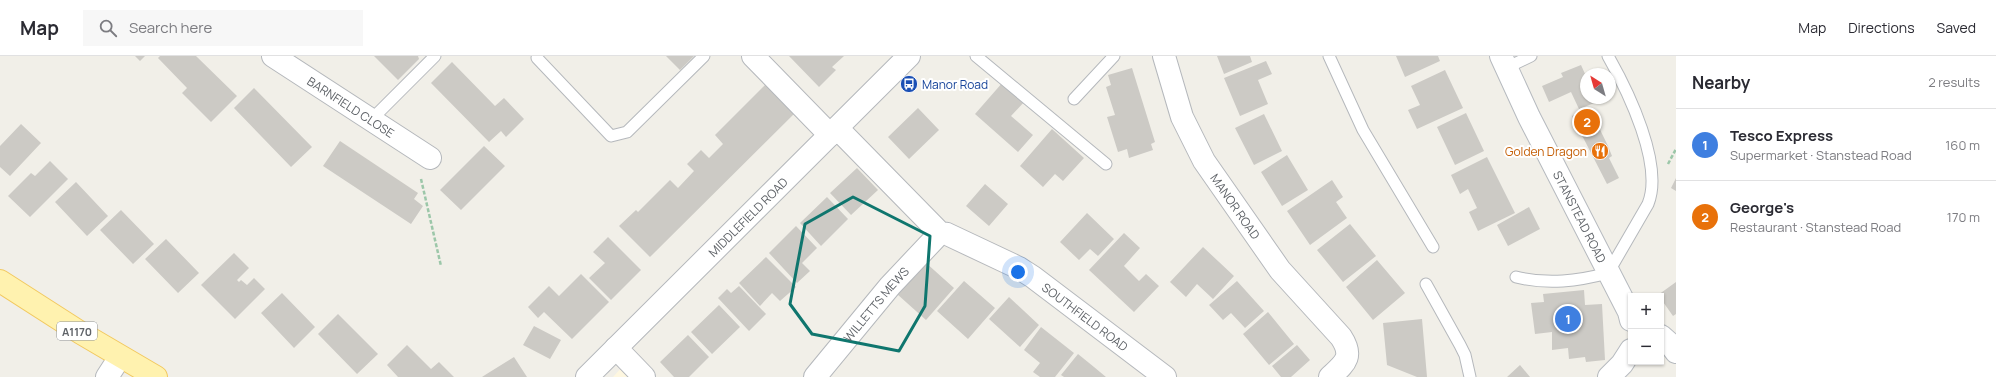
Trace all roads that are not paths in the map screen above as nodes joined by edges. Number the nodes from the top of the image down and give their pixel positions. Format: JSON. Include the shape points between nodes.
{"nodes":[{"id":1,"x":272,"y":56,"type":"edge"},
{"id":2,"x":435,"y":56,"type":"edge"},
{"id":3,"x":704,"y":56,"type":"edge"},
{"id":4,"x":753,"y":56,"type":"edge"},
{"id":5,"x":909,"y":56,"type":"edge"},
{"id":6,"x":976,"y":56,"type":"edge"},
{"id":7,"x":1114,"y":56,"type":"edge"},
{"id":8,"x":1164,"y":56,"type":"edge"},
{"id":9,"x":1329,"y":56,"type":"edge"},
{"id":10,"x":1531,"y":56,"type":"edge"},
{"id":11,"x":1608,"y":56,"type":"edge"},
{"id":12,"x":537,"y":58,"type":"dead end"},
{"id":13,"x":1503,"y":62,"type":"edge"},
{"id":14,"x":1074,"y":99,"type":"dead end"},
{"id":15,"x":371,"y":120,"type":"junction"},
{"id":16,"x":833,"y":132,"type":"junction"},
{"id":17,"x":422,"y":153,"type":"road end"},
{"id":18,"x":1106,"y":164,"type":"dead end"},
{"id":19,"x":940,"y":233,"type":"junction"},
{"id":20,"x":1433,"y":247,"type":"dead end"},
{"id":21,"x":1608,"y":273,"type":"junction"},
{"id":22,"x":1516,"y":277,"type":"dead end"},
{"id":23,"x":0,"y":281,"type":"edge"},
{"id":24,"x":1426,"y":284,"type":"dead end"},
{"id":25,"x":1628,"y":311,"type":"edge"},
{"id":26,"x":1664,"y":339,"type":"edge"},
{"id":27,"x":616,"y":348,"type":"junction"},
{"id":28,"x":1676,"y":352,"type":"edge"},
{"id":29,"x":1628,"y":355,"type":"edge"},
{"id":30,"x":120,"y":357,"type":"junction"},
{"id":31,"x":107,"y":377,"type":"edge"},
{"id":32,"x":156,"y":377,"type":"edge"},
{"id":33,"x":587,"y":377,"type":"edge"},
{"id":34,"x":644,"y":377,"type":"edge"},
{"id":35,"x":815,"y":377,"type":"edge"},
{"id":36,"x":1165,"y":377,"type":"edge"},
{"id":37,"x":1330,"y":377,"type":"edge"},
{"id":38,"x":1470,"y":377,"type":"edge"},
{"id":39,"x":1609,"y":377,"type":"edge"}],
"edges":[{"from":1,"to":15,"type":"street","name":"BARNFIELD CLOSE"},
{"from":2,"to":15,"type":"lane"},
{"from":3,"to":12,"type":"lane","via":[[627,132],[611,136]]},
{"from":4,"to":16,"type":"street","name":"SOUTHFIELD ROAD"},
{"from":5,"to":16,"type":"street","name":"MIDDLEFIELD ROAD"},
{"from":6,"to":18,"type":"lane"},
{"from":7,"to":14,"type":"lane"},
{"from":8,"to":37,"type":"street","name":"MANOR ROAD","via":[[1182,117],[1204,161],[1280,270],[1347,347],[1346,360]]},
{"from":9,"to":20,"type":"lane","via":[[1363,130]]},
{"from":10,"to":13,"type":"lane"},
{"from":11,"to":21,"type":"lane","via":[[1640,125],[1651,163],[1652,179],[1652,196]]},
{"from":13,"to":21,"type":"street","name":"STANSTEAD ROAD"},
{"from":15,"to":17,"type":"street","name":"BARNFIELD CLOSE"},
{"from":16,"to":19,"type":"street","name":"SOUTHFIELD ROAD"},
{"from":16,"to":27,"type":"street","name":"MIDDLEFIELD ROAD"},
{"from":19,"to":35,"type":"street","name":"WILLETTS MEWS","via":[[890,286]]},
{"from":19,"to":36,"type":"street","name":"SOUTHFIELD ROAD","via":[[1019,268]]},
{"from":21,"to":22,"type":"lane","via":[[1564,282],[1530,281]]},
{"from":21,"to":25,"type":"street","name":"STANSTEAD ROAD"},
{"from":23,"to":30,"type":"main road","number":"A1170"},
{"from":24,"to":38,"type":"lane","via":[[1465,355]]},
{"from":26,"to":28,"type":"street"},
{"from":27,"to":33,"type":"street","name":"MIDDLEFIELD ROAD"},
{"from":27,"to":34,"type":"street"},
{"from":29,"to":39,"type":"street"},
{"from":30,"to":31,"type":"street"},
{"from":30,"to":32,"type":"main road","number":"A1170"}]}
